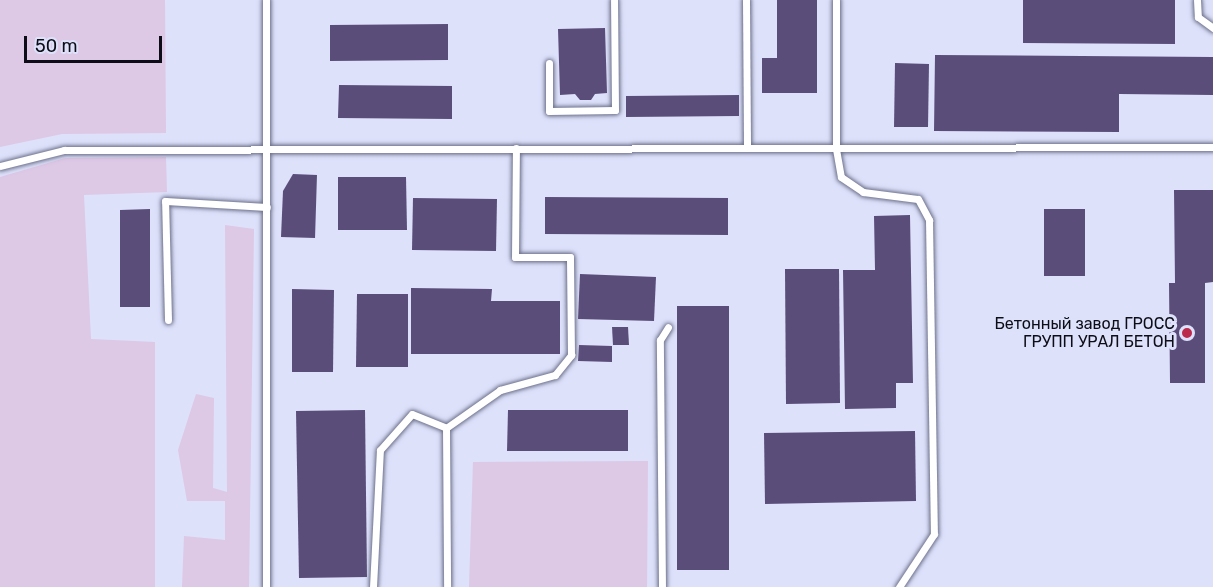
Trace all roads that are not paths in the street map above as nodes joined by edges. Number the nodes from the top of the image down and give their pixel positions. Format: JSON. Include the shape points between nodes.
{"nodes":[{"id":1,"x":266,"y":0,"type":"edge"},
{"id":2,"x":614,"y":0,"type":"edge"},
{"id":3,"x":746,"y":0,"type":"edge"},
{"id":4,"x":836,"y":0,"type":"edge"},
{"id":5,"x":1197,"y":0,"type":"edge"},
{"id":6,"x":1213,"y":28,"type":"edge"},
{"id":7,"x":549,"y":63,"type":"dead end"},
{"id":8,"x":1213,"y":147,"type":"edge"},
{"id":9,"x":267,"y":148,"type":"junction"},
{"id":10,"x":516,"y":148,"type":"junction"},
{"id":11,"x":747,"y":148,"type":"junction"},
{"id":12,"x":836,"y":149,"type":"junction"},
{"id":13,"x":0,"y":166,"type":"edge"},
{"id":14,"x":267,"y":207,"type":"junction"},
{"id":15,"x":168,"y":320,"type":"dead end"},
{"id":16,"x":668,"y":327,"type":"dead end"},
{"id":17,"x":446,"y":428,"type":"junction"},
{"id":18,"x":266,"y":587,"type":"edge"},
{"id":19,"x":373,"y":587,"type":"edge"},
{"id":20,"x":447,"y":587,"type":"edge"},
{"id":21,"x":662,"y":587,"type":"edge"},
{"id":22,"x":900,"y":587,"type":"edge"}],
"edges":[{"from":1,"to":9,"type":"lane"},
{"from":2,"to":7,"type":"lane","via":[[615,110],[549,111]]},
{"from":3,"to":11,"type":"lane"},
{"from":4,"to":12,"type":"lane"},
{"from":5,"to":6,"type":"lane","via":[[1198,17]]},
{"from":8,"to":12,"type":"lane"},
{"from":9,"to":10,"type":"lane"},
{"from":9,"to":13,"type":"lane","via":[[64,150]]},
{"from":9,"to":14,"type":"lane"},
{"from":10,"to":11,"type":"lane"},
{"from":10,"to":17,"type":"lane","via":[[515,257],[570,257],[571,355],[555,375],[500,390]]},
{"from":11,"to":12,"type":"lane"},
{"from":12,"to":22,"type":"lane","via":[[841,177],[863,192],[918,199],[929,220],[934,534]]},
{"from":14,"to":15,"type":"lane","via":[[165,201]]},
{"from":14,"to":18,"type":"lane"},
{"from":16,"to":21,"type":"lane","via":[[660,340]]},
{"from":17,"to":19,"type":"lane","via":[[412,414],[380,450]]},
{"from":17,"to":20,"type":"lane"}]}
